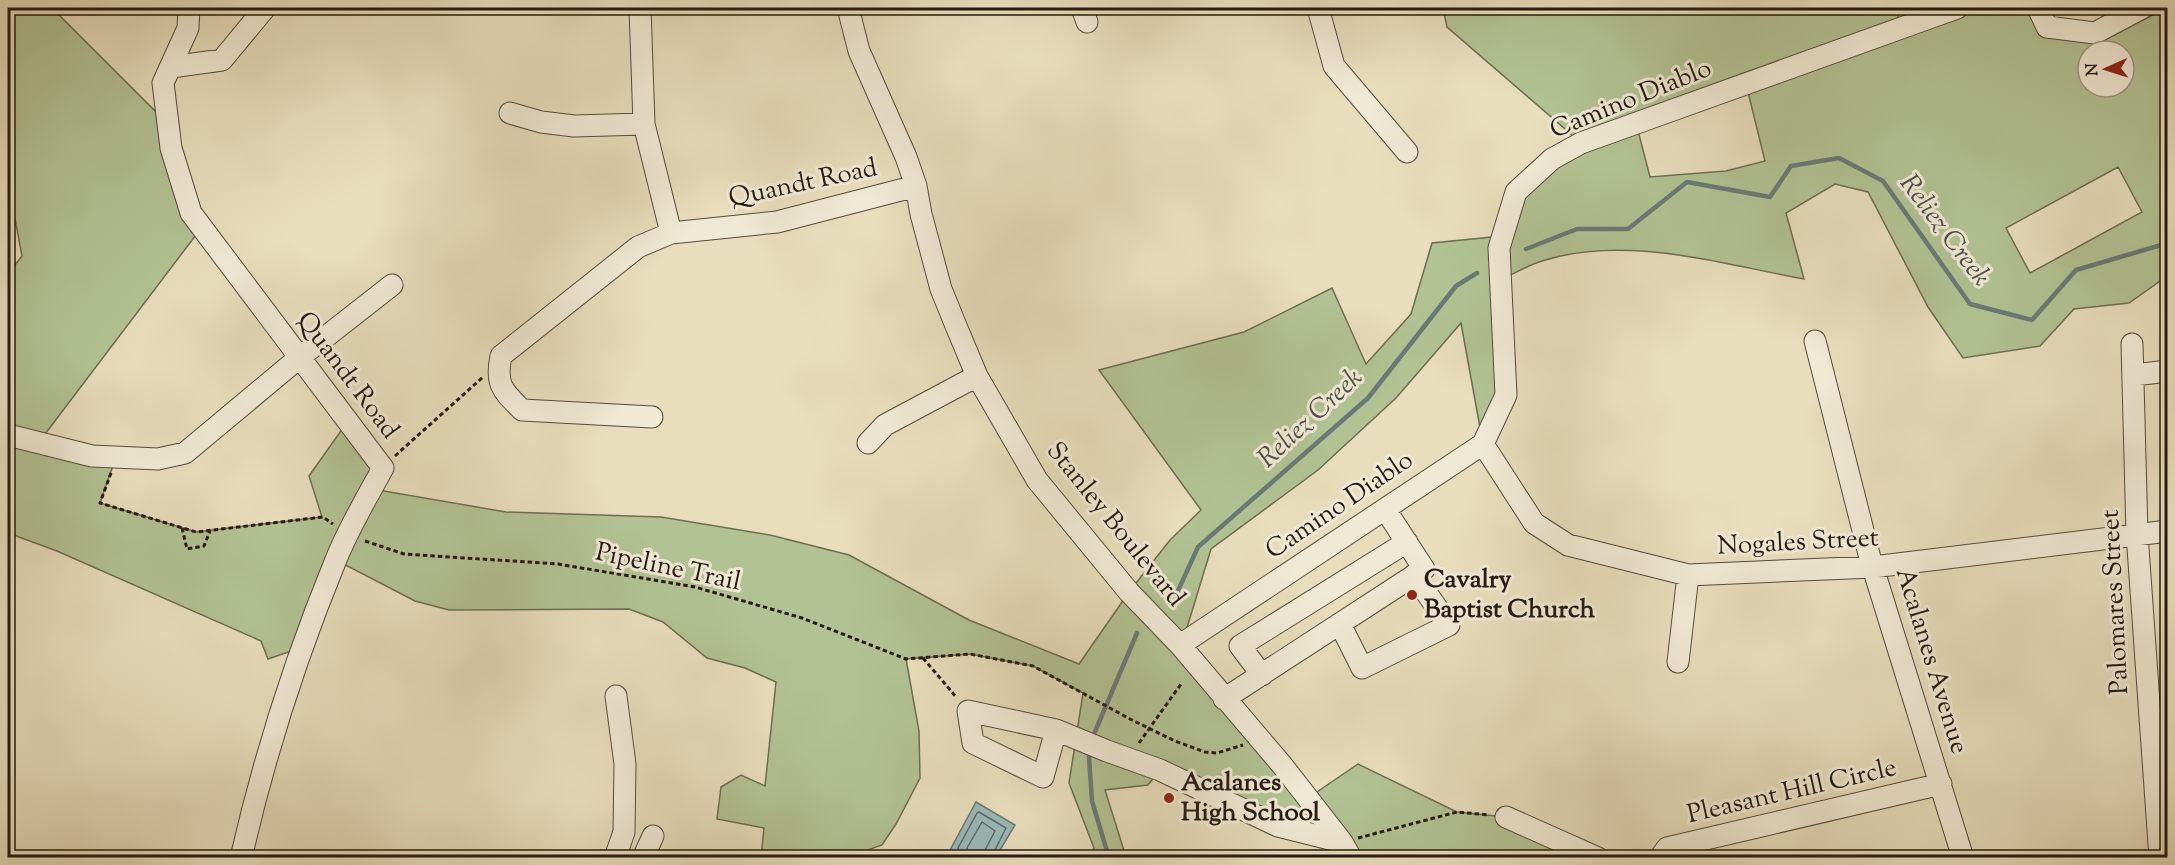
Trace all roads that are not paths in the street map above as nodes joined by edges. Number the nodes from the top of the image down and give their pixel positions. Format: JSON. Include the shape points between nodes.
{"nodes":[{"id":1,"x":189,"y":8,"type":"edge"},
{"id":2,"x":265,"y":8,"type":"edge"},
{"id":3,"x":640,"y":8,"type":"edge"},
{"id":4,"x":838,"y":8,"type":"edge"},
{"id":5,"x":848,"y":8,"type":"edge"},
{"id":6,"x":1318,"y":8,"type":"edge"},
{"id":7,"x":1957,"y":8,"type":"edge"},
{"id":8,"x":2038,"y":8,"type":"edge"},
{"id":9,"x":2142,"y":8,"type":"edge"},
{"id":10,"x":859,"y":51,"type":"junction"},
{"id":11,"x":171,"y":67,"type":"junction"},
{"id":12,"x":510,"y":113,"type":"dead end"},
{"id":13,"x":644,"y":124,"type":"junction"},
{"id":14,"x":1407,"y":153,"type":"dead end"},
{"id":15,"x":916,"y":186,"type":"junction"},
{"id":16,"x":671,"y":233,"type":"junction"},
{"id":17,"x":392,"y":285,"type":"dead end"},
{"id":18,"x":1815,"y":341,"type":"dead end"},
{"id":19,"x":2132,"y":344,"type":"dead end"},
{"id":20,"x":300,"y":357,"type":"junction"},
{"id":21,"x":2168,"y":371,"type":"edge"},
{"id":22,"x":2134,"y":375,"type":"junction"},
{"id":23,"x":977,"y":376,"type":"junction"},
{"id":24,"x":652,"y":417,"type":"dead end"},
{"id":25,"x":8,"y":435,"type":"edge"},
{"id":26,"x":868,"y":443,"type":"dead end"},
{"id":27,"x":1483,"y":444,"type":"junction"},
{"id":28,"x":1385,"y":509,"type":"junction"},
{"id":29,"x":2168,"y":531,"type":"edge"},
{"id":30,"x":2138,"y":534,"type":"junction"},
{"id":31,"x":1407,"y":542,"type":"junction"},
{"id":32,"x":1873,"y":567,"type":"junction"},
{"id":33,"x":1414,"y":575,"type":"junction"},
{"id":34,"x":1688,"y":575,"type":"junction"},
{"id":35,"x":1340,"y":624,"type":"junction"},
{"id":36,"x":1180,"y":645,"type":"junction"},
{"id":37,"x":1678,"y":662,"type":"dead end"},
{"id":38,"x":1262,"y":675,"type":"junction"},
{"id":39,"x":616,"y":696,"type":"dead end"},
{"id":40,"x":1224,"y":699,"type":"junction"},
{"id":41,"x":1056,"y":730,"type":"junction"},
{"id":42,"x":1941,"y":784,"type":"junction"},
{"id":43,"x":1506,"y":817,"type":"road end"},
{"id":44,"x":653,"y":836,"type":"dead end"},
{"id":45,"x":1346,"y":850,"type":"edge"},
{"id":46,"x":241,"y":858,"type":"edge"},
{"id":47,"x":615,"y":858,"type":"edge"},
{"id":48,"x":643,"y":858,"type":"edge"},
{"id":49,"x":1598,"y":858,"type":"edge"},
{"id":50,"x":1660,"y":858,"type":"edge"},
{"id":51,"x":1963,"y":858,"type":"edge"},
{"id":52,"x":2160,"y":858,"type":"edge"}],
"edges":[{"from":1,"to":11,"type":"street","name":"Quandt Road","via":[[188,28]]},
{"from":2,"to":11,"type":"street","via":[[222,60]]},
{"from":3,"to":13,"type":"street"},
{"from":4,"to":10,"type":"street","name":"Stanley Boulevard","via":[[848,38]]},
{"from":5,"to":10,"type":"street","name":"Stanley Boulevard"},
{"from":6,"to":14,"type":"street","via":[[1334,66]]},
{"from":7,"to":27,"type":"street","name":"Camino Diablo","via":[[1581,143],[1552,159],[1516,192],[1499,248],[1506,395]]},
{"from":8,"to":9,"type":"street","via":[[2047,27],[2095,33]]},
{"from":10,"to":15,"type":"street","name":"Stanley Boulevard"},
{"from":11,"to":20,"type":"street","name":"Quandt Road","via":[[163,83],[171,148],[191,213]]},
{"from":12,"to":13,"type":"street","via":[[574,126]]},
{"from":13,"to":16,"type":"street"},
{"from":15,"to":16,"type":"street","name":"Quandt Road","via":[[777,222]]},
{"from":15,"to":23,"type":"street","name":"Stanley Boulevard","via":[[941,289]]},
{"from":16,"to":24,"type":"street","name":"Quandt Road","via":[[638,247],[501,356],[502,390],[522,410]]},
{"from":17,"to":20,"type":"street"},
{"from":18,"to":32,"type":"street","name":"Acalanes Avenue"},
{"from":19,"to":22,"type":"street","name":"Palomares Street"},
{"from":20,"to":25,"type":"street","via":[[185,453],[158,459],[92,456]]},
{"from":20,"to":46,"type":"street","name":"Quandt Road","via":[[383,468],[336,560],[307,636],[256,796]]},
{"from":21,"to":22,"type":"street"},
{"from":22,"to":30,"type":"street","name":"Palomares Street"},
{"from":23,"to":26,"type":"street","via":[[885,425]]},
{"from":23,"to":36,"type":"street","name":"Stanley Boulevard","via":[[1038,480],[1129,592]]},
{"from":27,"to":28,"type":"street","name":"Camino Diablo"},
{"from":27,"to":34,"type":"street","name":"Nogales Street","via":[[1534,523],[1568,545]]},
{"from":28,"to":31,"type":"street"},
{"from":28,"to":36,"type":"street","name":"Camino Diablo"},
{"from":29,"to":30,"type":"street","name":"Nogales Street"},
{"from":30,"to":32,"type":"street","name":"Nogales Street"},
{"from":30,"to":52,"type":"street","name":"Palomares Street"},
{"from":31,"to":33,"type":"street","via":[[1424,568]]},
{"from":31,"to":38,"type":"street","via":[[1240,646]]},
{"from":32,"to":34,"type":"street","name":"Nogales Street"},
{"from":32,"to":42,"type":"street","name":"Acalanes Avenue"},
{"from":33,"to":35,"type":"street"},
{"from":33,"to":35,"type":"street","via":[[1449,625],[1362,668]]},
{"from":34,"to":37,"type":"street"},
{"from":35,"to":38,"type":"street"},
{"from":36,"to":40,"type":"street","name":"Stanley Boulevard"},
{"from":38,"to":40,"type":"street"},
{"from":39,"to":47,"type":"street","via":[[625,764],[624,832]]},
{"from":40,"to":45,"type":"street","name":"Stanley Boulevard","via":[[1282,765]]},
{"from":41,"to":41,"type":"street","via":[[1043,777],[973,744],[968,711]]},
{"from":41,"to":45,"type":"street","via":[[1160,770],[1278,826]]},
{"from":42,"to":50,"type":"street","name":"Pleasant Hill Circle","via":[[1668,848]]},
{"from":42,"to":51,"type":"street","name":"Acalanes Avenue"},
{"from":43,"to":49,"type":"street"},
{"from":44,"to":48,"type":"street"}]}
